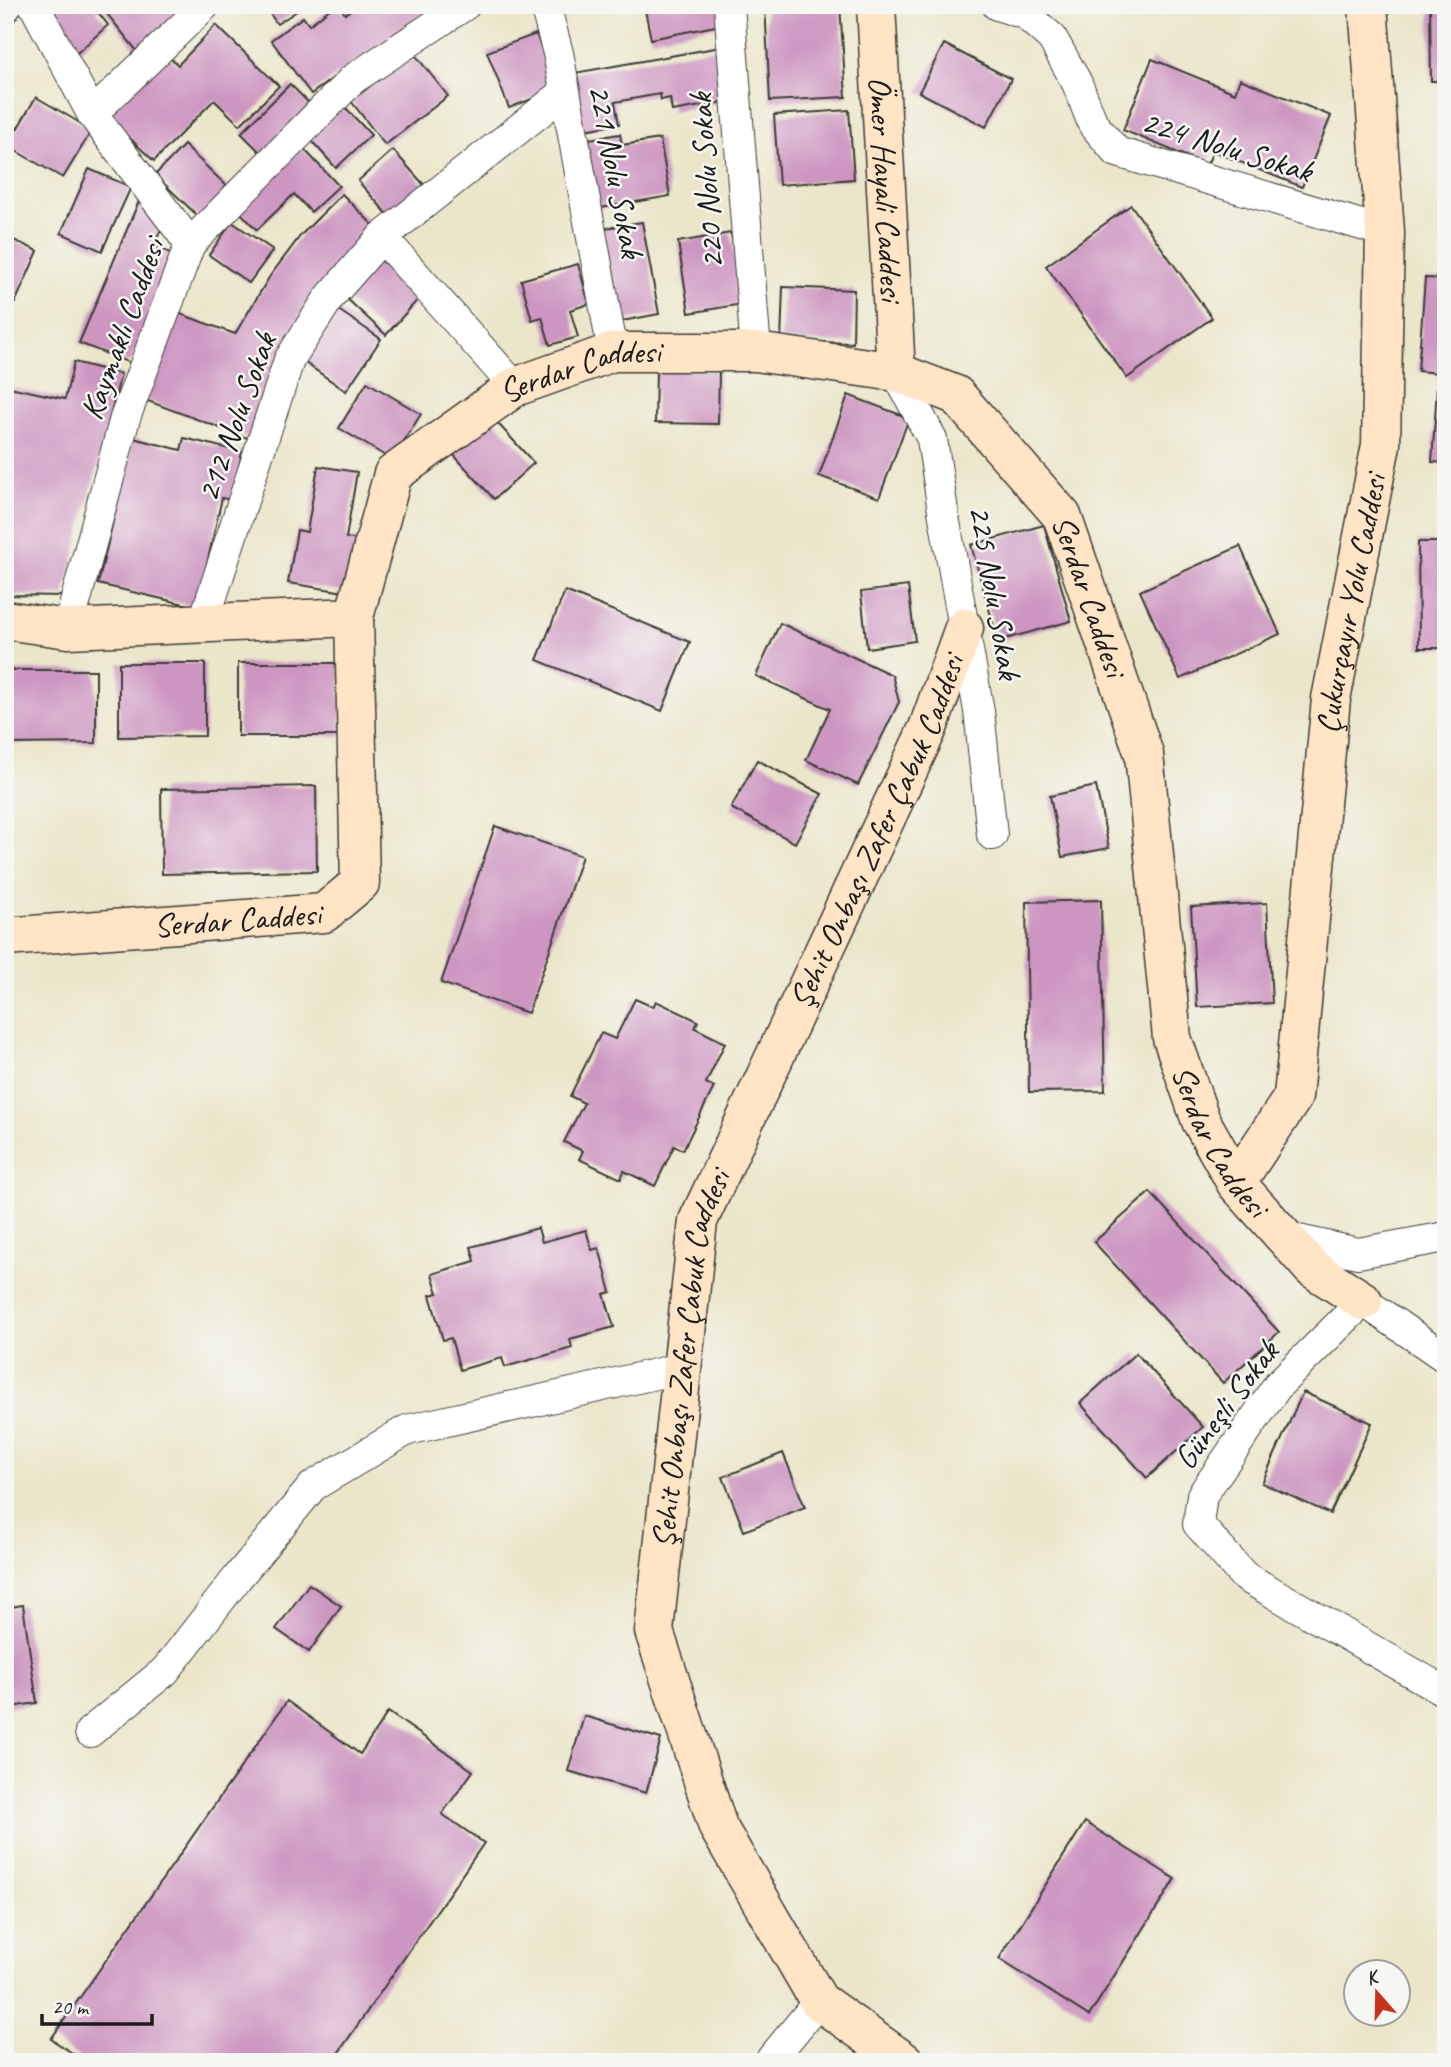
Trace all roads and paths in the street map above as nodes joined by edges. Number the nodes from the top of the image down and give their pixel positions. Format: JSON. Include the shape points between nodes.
{"nodes":[{"id":1,"x":34,"y":5,"type":"edge"},
{"id":2,"x":205,"y":5,"type":"edge"},
{"id":3,"x":465,"y":5,"type":"edge"},
{"id":4,"x":545,"y":5,"type":"edge"},
{"id":5,"x":729,"y":5,"type":"edge"},
{"id":6,"x":876,"y":5,"type":"edge"},
{"id":7,"x":997,"y":5,"type":"edge"},
{"id":8,"x":1368,"y":5,"type":"edge"},
{"id":9,"x":564,"y":93,"type":"junction"},
{"id":10,"x":92,"y":114,"type":"junction"},
{"id":11,"x":1385,"y":232,"type":"junction"},
{"id":12,"x":382,"y":237,"type":"junction"},
{"id":13,"x":190,"y":244,"type":"junction"},
{"id":14,"x":613,"y":352,"type":"junction"},
{"id":15,"x":756,"y":352,"type":"junction"},
{"id":16,"x":896,"y":372,"type":"junction"},
{"id":17,"x":515,"y":387,"type":"junction"},
{"id":18,"x":354,"y":617,"type":"junction"},
{"id":19,"x":5,"y":620,"type":"edge"},
{"id":20,"x":203,"y":624,"type":"junction"},
{"id":21,"x":964,"y":628,"type":"junction"},
{"id":22,"x":68,"y":629,"type":"junction"},
{"id":23,"x":992,"y":835,"type":"dead end"},
{"id":24,"x":5,"y":937,"type":"edge"},
{"id":25,"x":1236,"y":1183,"type":"junction"},
{"id":26,"x":1284,"y":1237,"type":"junction"},
{"id":27,"x":1446,"y":1237,"type":"edge"},
{"id":28,"x":1363,"y":1301,"type":"junction"},
{"id":29,"x":1446,"y":1358,"type":"edge"},
{"id":30,"x":682,"y":1368,"type":"junction"},
{"id":31,"x":1446,"y":1692,"type":"edge"},
{"id":32,"x":90,"y":1732,"type":"dead end"},
{"id":33,"x":819,"y":2001,"type":"junction"},
{"id":34,"x":769,"y":2062,"type":"edge"},
{"id":35,"x":905,"y":2062,"type":"edge"}],
"edges":[{"from":1,"to":10,"type":"street"},
{"from":2,"to":10,"type":"street"},
{"from":3,"to":13,"type":"street","name":"Kaymaklı Caddesi","via":[[353,79]]},
{"from":4,"to":9,"type":"street","name":"221 Nolu Sokak"},
{"from":5,"to":15,"type":"street","name":"220 Nolu Sokak"},
{"from":6,"to":16,"type":"street","name":"Ömer Hayali Caddesi"},
{"from":7,"to":11,"type":"street","name":"224 Nolu Sokak","via":[[1025,14],[1052,38],[1093,124],[1117,152]]},
{"from":8,"to":11,"type":"street","name":"Çukurçayır Yolu Caddesi"},
{"from":9,"to":12,"type":"street","name":"212 Nolu Sokak"},
{"from":9,"to":14,"type":"street","name":"221 Nolu Sokak"},
{"from":10,"to":13,"type":"street"},
{"from":11,"to":25,"type":"street","name":"Çukurçayır Yolu Caddesi","via":[[1381,445],[1331,699],[1293,1097]]},
{"from":12,"to":17,"type":"street"},
{"from":12,"to":20,"type":"street","name":"212 Nolu Sokak","via":[[329,298],[289,360]]},
{"from":13,"to":22,"type":"street","name":"Kaymaklı Caddesi","via":[[125,418]]},
{"from":14,"to":15,"type":"street","name":"Serdar Caddesi"},
{"from":14,"to":17,"type":"street","name":"Serdar Caddesi"},
{"from":15,"to":16,"type":"street","name":"Serdar Caddesi"},
{"from":16,"to":21,"type":"street","name":"225 Nolu Sokak","via":[[932,439]]},
{"from":16,"to":25,"type":"street","name":"Serdar Caddesi","via":[[956,396],[1062,516],[1144,754],[1172,1038],[1201,1121]]},
{"from":17,"to":18,"type":"street","name":"Serdar Caddesi","via":[[393,474]]},
{"from":18,"to":20,"type":"street"},
{"from":18,"to":24,"type":"street","name":"Serdar Caddesi","via":[[360,883],[324,913]]},
{"from":19,"to":22,"type":"street"},
{"from":20,"to":22,"type":"street"},
{"from":21,"to":23,"type":"street","name":"225 Nolu Sokak","via":[[979,711]]},
{"from":21,"to":30,"type":"street","name":"Şehit Onbaşı Zafer Çabuk Caddesi","via":[[928,728],[698,1221]]},
{"from":25,"to":26,"type":"street","name":"Serdar Caddesi"},
{"from":26,"to":27,"type":"street","via":[[1358,1253]]},
{"from":26,"to":28,"type":"street","name":"Serdar Caddesi","via":[[1311,1268]]},
{"from":28,"to":29,"type":"street"},
{"from":28,"to":31,"type":"street","name":"Güneşli Sokak","via":[[1278,1385],[1202,1496],[1198,1524],[1244,1576]]},
{"from":30,"to":32,"type":"street","via":[[407,1430],[313,1486],[165,1671]]},
{"from":30,"to":33,"type":"street","name":"Şehit Onbaşı Zafer Çabuk Caddesi","via":[[654,1631],[718,1827]]},
{"from":33,"to":34,"type":"street"},
{"from":33,"to":35,"type":"street","name":"Şehit Onbaşı Zafer Çabuk Caddesi"}]}
